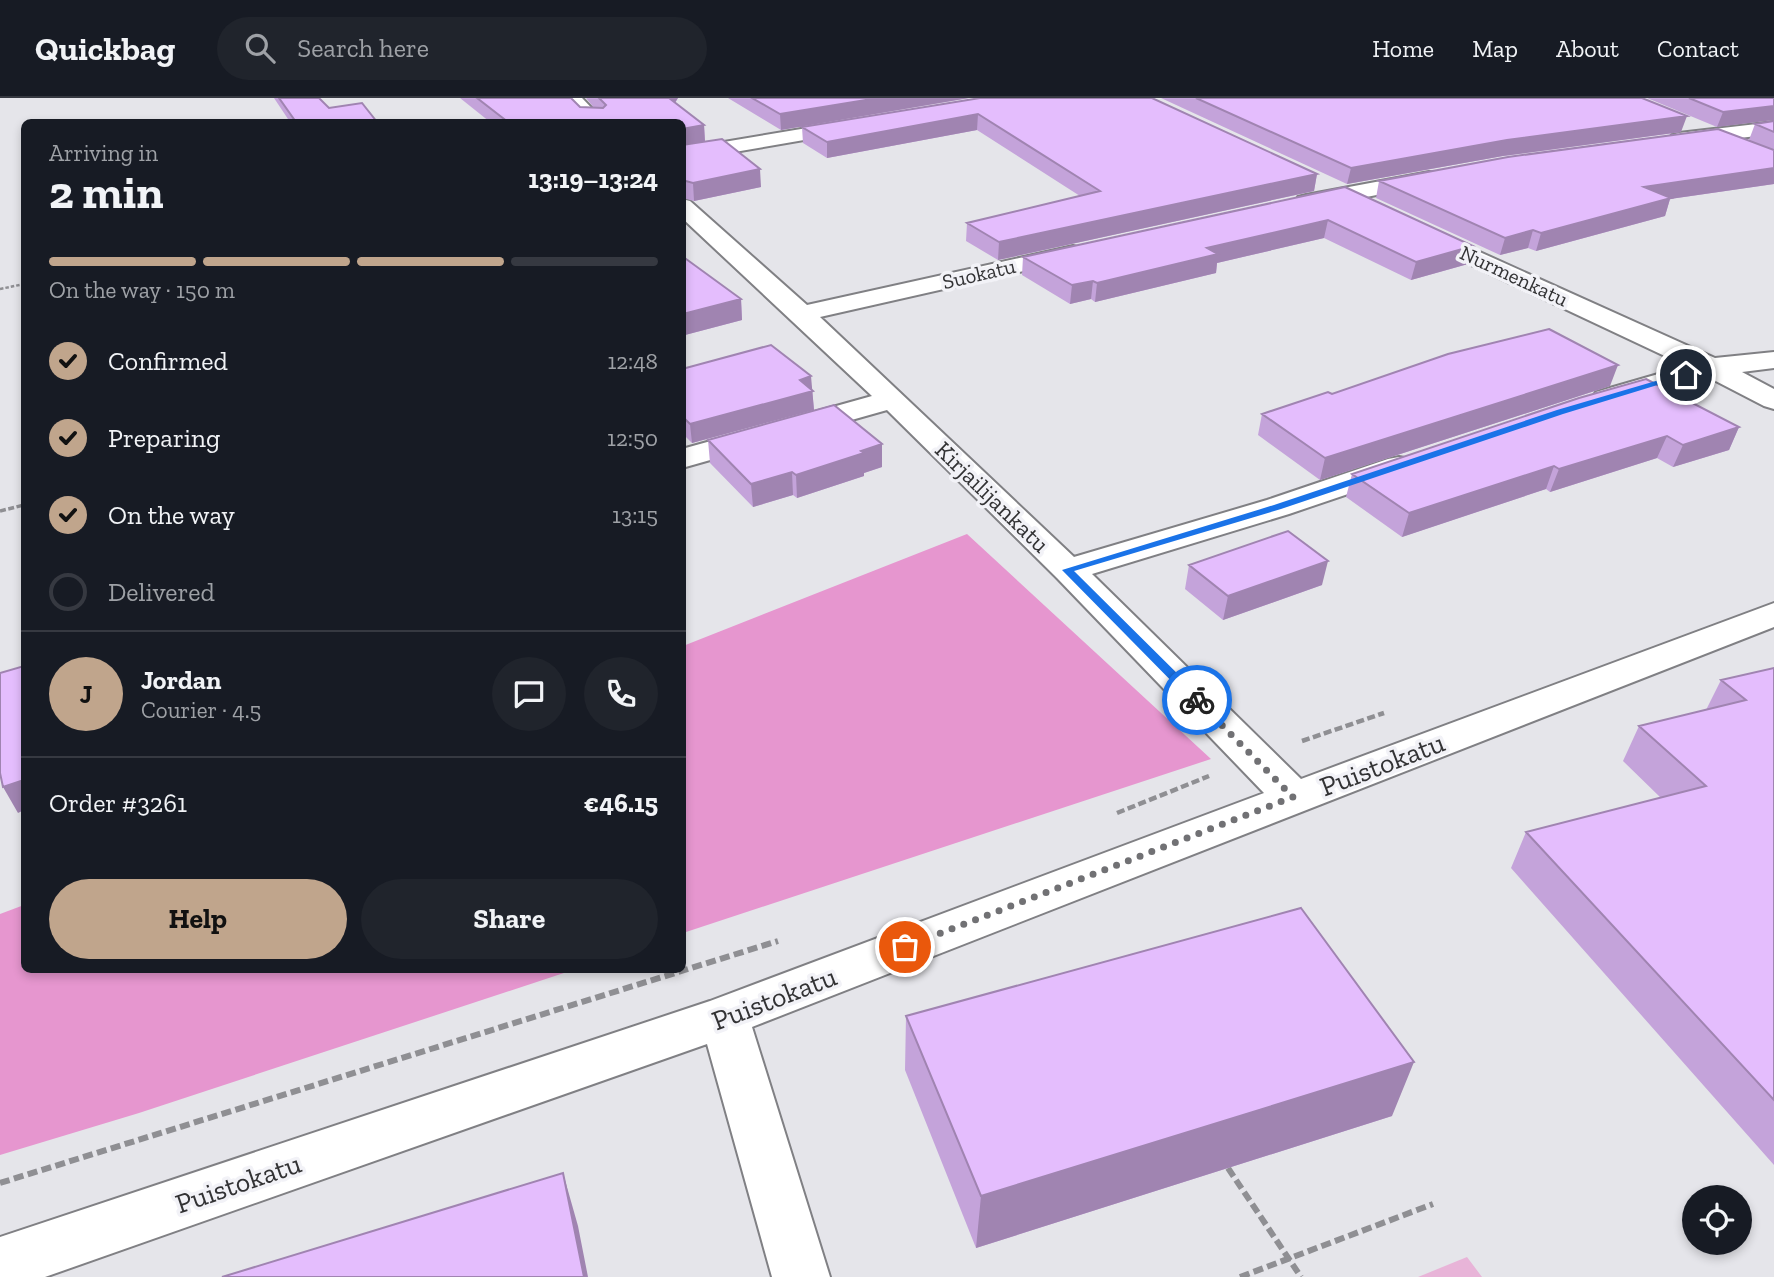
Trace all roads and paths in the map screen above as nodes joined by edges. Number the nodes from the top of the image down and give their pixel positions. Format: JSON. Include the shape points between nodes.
{"nodes":[{"id":1,"x":571,"y":98,"type":"edge"},
{"id":2,"x":592,"y":119,"type":"edge"},
{"id":3,"x":1674,"y":120,"type":"edge"},
{"id":4,"x":871,"y":123,"type":"edge"},
{"id":5,"x":1774,"y":128,"type":"edge"},
{"id":6,"x":1711,"y":135,"type":"junction"},
{"id":7,"x":1661,"y":142,"type":"edge"},
{"id":8,"x":1750,"y":151,"type":"edge"},
{"id":9,"x":686,"y":154,"type":"edge"},
{"id":10,"x":1449,"y":175,"type":"edge"},
{"id":11,"x":1303,"y":177,"type":"edge"},
{"id":12,"x":1340,"y":195,"type":"junction"},
{"id":13,"x":1286,"y":206,"type":"edge"},
{"id":14,"x":686,"y":210,"type":"edge"},
{"id":15,"x":1375,"y":211,"type":"edge"},
{"id":16,"x":1398,"y":222,"type":"edge"},
{"id":17,"x":1097,"y":248,"type":"edge"},
{"id":18,"x":21,"y":285,"type":"edge"},
{"id":19,"x":0,"y":289,"type":"edge"},
{"id":20,"x":804,"y":313,"type":"junction"},
{"id":21,"x":1774,"y":360,"type":"edge"},
{"id":22,"x":1711,"y":367,"type":"junction"},
{"id":23,"x":892,"y":399,"type":"junction"},
{"id":24,"x":1774,"y":400,"type":"edge"},
{"id":25,"x":1573,"y":408,"type":"edge"},
{"id":26,"x":1432,"y":455,"type":"edge"},
{"id":27,"x":686,"y":459,"type":"edge"},
{"id":28,"x":21,"y":506,"type":"edge"},
{"id":29,"x":0,"y":512,"type":"edge"},
{"id":30,"x":1068,"y":570,"type":"junction"},
{"id":31,"x":1774,"y":614,"type":"edge"},
{"id":32,"x":1254,"y":758,"type":"junction"},
{"id":33,"x":1293,"y":797,"type":"junction"},
{"id":34,"x":1112,"y":815,"type":"dead end"},
{"id":35,"x":787,"y":938,"type":"dead end"},
{"id":36,"x":686,"y":969,"type":"edge"},
{"id":37,"x":675,"y":973,"type":"edge"},
{"id":38,"x":724,"y":1017,"type":"junction"},
{"id":39,"x":1228,"y":1168,"type":"edge"},
{"id":40,"x":0,"y":1183,"type":"edge"},
{"id":41,"x":1433,"y":1204,"type":"dead end"},
{"id":42,"x":1289,"y":1258,"type":"junction"},
{"id":43,"x":0,"y":1265,"type":"edge"},
{"id":44,"x":801,"y":1277,"type":"edge"},
{"id":45,"x":1240,"y":1277,"type":"edge"},
{"id":46,"x":1301,"y":1277,"type":"edge"}],
"edges":[{"from":1,"to":2,"type":"street"},
{"from":3,"to":6,"type":"street"},
{"from":4,"to":9,"type":"street"},
{"from":5,"to":6,"type":"street"},
{"from":6,"to":7,"type":"street"},
{"from":6,"to":8,"type":"street"},
{"from":10,"to":12,"type":"street"},
{"from":11,"to":12,"type":"street"},
{"from":12,"to":13,"type":"street"},
{"from":12,"to":15,"type":"street"},
{"from":14,"to":20,"type":"street","name":"Kirjailijankatu"},
{"from":16,"to":22,"type":"street","name":"Nurmenkatu"},
{"from":17,"to":20,"type":"street","name":"Suokatu"},
{"from":18,"to":19,"type":"path"},
{"from":20,"to":23,"type":"street","name":"Kirjailijankatu"},
{"from":21,"to":22,"type":"street"},
{"from":22,"to":24,"type":"street","name":"Nurmenkatu"},
{"from":22,"to":25,"type":"street"},
{"from":23,"to":27,"type":"street"},
{"from":23,"to":30,"type":"street","name":"Kirjailijankatu"},
{"from":26,"to":30,"type":"street"},
{"from":28,"to":29,"type":"path"},
{"from":30,"to":32,"type":"street","name":"Kirjailijankatu"},
{"from":31,"to":33,"type":"street","name":"Puistokatu"},
{"from":32,"to":33,"type":"street","name":"Kirjailijankatu"},
{"from":32,"to":34,"type":"path"},
{"from":33,"to":38,"type":"street","name":"Puistokatu"},
{"from":35,"to":36,"type":"path"},
{"from":37,"to":40,"type":"path"},
{"from":38,"to":43,"type":"street","name":"Puistokatu"},
{"from":38,"to":44,"type":"street"},
{"from":39,"to":42,"type":"path"},
{"from":41,"to":42,"type":"path"},
{"from":42,"to":45,"type":"path"},
{"from":42,"to":46,"type":"path"}]}
